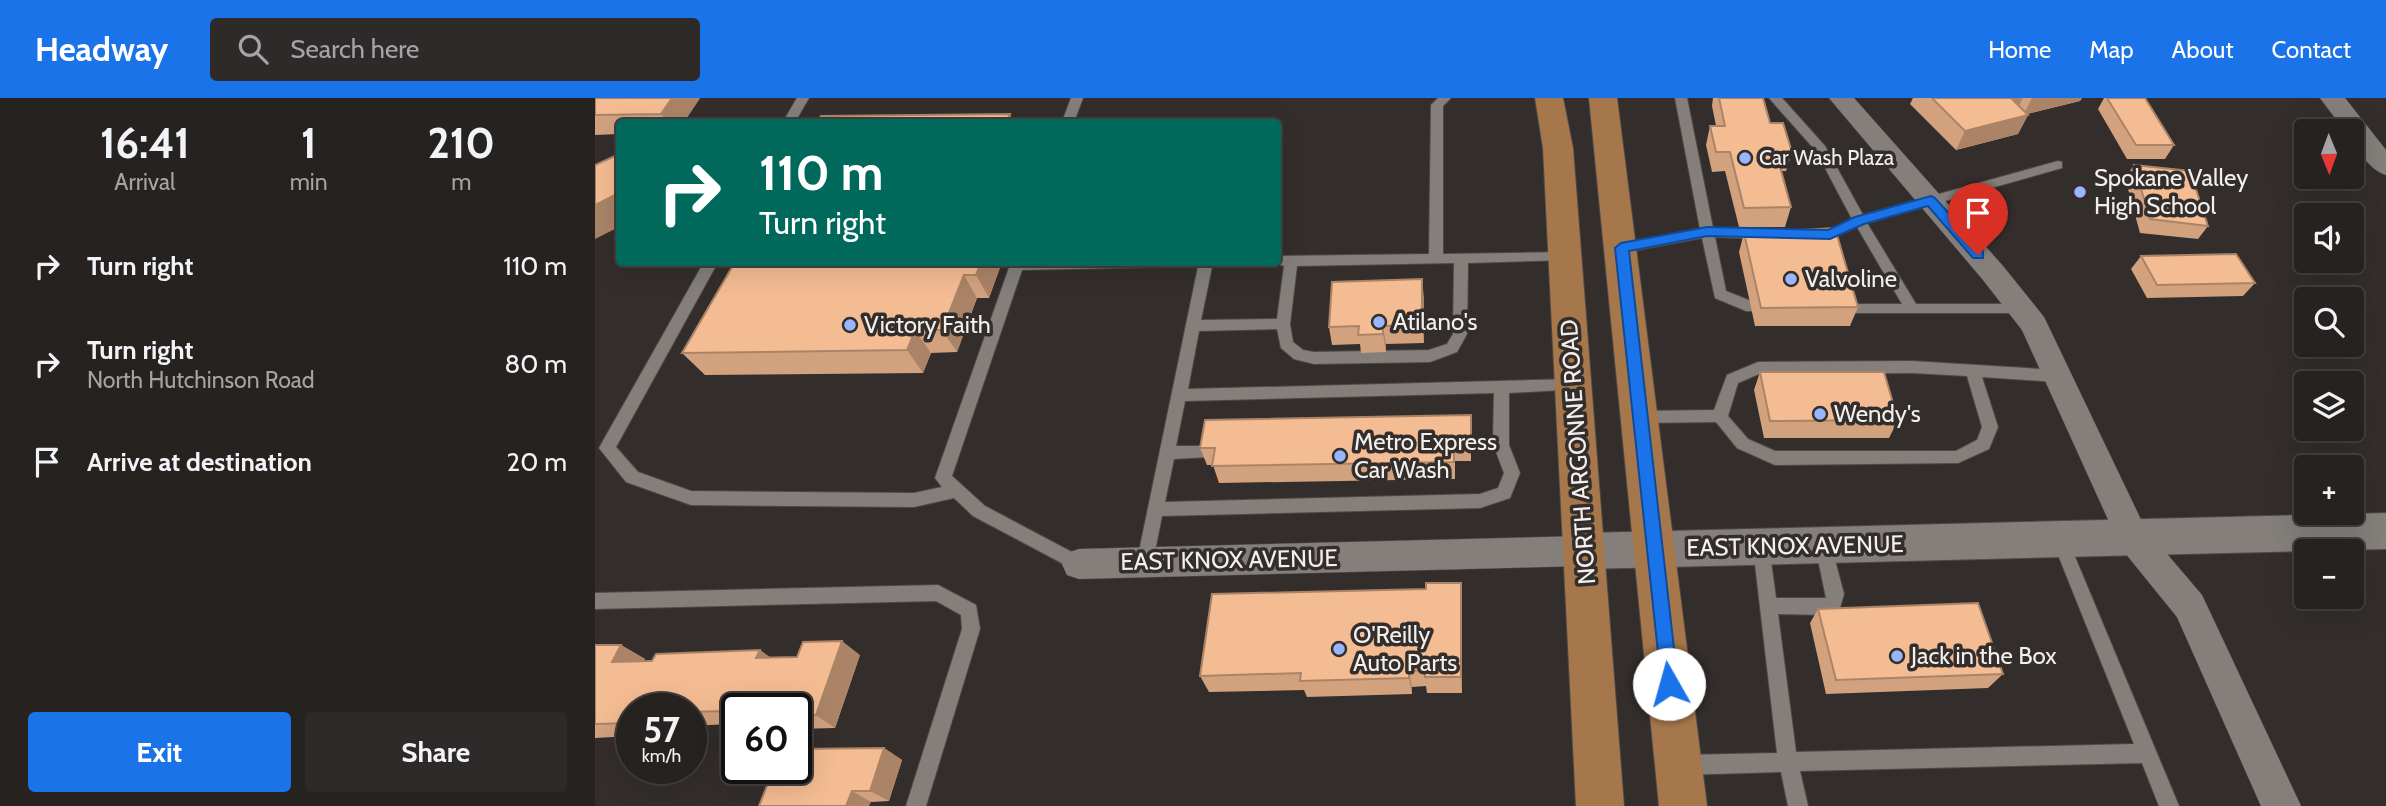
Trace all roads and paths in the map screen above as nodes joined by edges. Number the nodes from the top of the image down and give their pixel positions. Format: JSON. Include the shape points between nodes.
{"nodes":[{"id":1,"x":803,"y":98,"type":"edge"},
{"id":2,"x":1077,"y":98,"type":"edge"},
{"id":3,"x":1445,"y":98,"type":"edge"},
{"id":4,"x":1549,"y":98,"type":"edge"},
{"id":5,"x":1574,"y":98,"type":"edge"},
{"id":6,"x":1603,"y":98,"type":"edge"},
{"id":7,"x":1681,"y":98,"type":"edge"},
{"id":8,"x":1775,"y":98,"type":"edge"},
{"id":9,"x":1841,"y":98,"type":"edge"},
{"id":10,"x":2332,"y":98,"type":"edge"},
{"id":11,"x":791,"y":119,"type":"edge"},
{"id":12,"x":1069,"y":119,"type":"edge"},
{"id":13,"x":2058,"y":165,"type":"dead end"},
{"id":14,"x":2386,"y":167,"type":"edge"},
{"id":15,"x":1931,"y":201,"type":"junction"},
{"id":16,"x":1860,"y":220,"type":"junction"},
{"id":17,"x":1707,"y":232,"type":"junction"},
{"id":18,"x":1782,"y":235,"type":"edge"},
{"id":19,"x":1806,"y":235,"type":"edge"},
{"id":20,"x":1620,"y":236,"type":"junction"},
{"id":21,"x":1565,"y":257,"type":"junction"},
{"id":22,"x":1461,"y":258,"type":"junction"},
{"id":23,"x":1436,"y":259,"type":"junction"},
{"id":24,"x":1284,"y":261,"type":"edge"},
{"id":25,"x":709,"y":266,"type":"edge"},
{"id":26,"x":1016,"y":266,"type":"edge"},
{"id":27,"x":1205,"y":266,"type":"edge"},
{"id":28,"x":1751,"y":307,"type":"dead end"},
{"id":29,"x":1846,"y":309,"type":"edge"},
{"id":30,"x":1912,"y":309,"type":"junction"},
{"id":31,"x":2024,"y":309,"type":"junction"},
{"id":32,"x":1283,"y":324,"type":"junction"},
{"id":33,"x":1193,"y":326,"type":"junction"},
{"id":34,"x":1973,"y":371,"type":"junction"},
{"id":35,"x":2057,"y":376,"type":"junction"},
{"id":36,"x":1574,"y":385,"type":"junction"},
{"id":37,"x":1501,"y":388,"type":"junction"},
{"id":38,"x":1179,"y":395,"type":"junction"},
{"id":39,"x":1720,"y":416,"type":"junction"},
{"id":40,"x":1639,"y":417,"type":"junction"},
{"id":41,"x":1501,"y":445,"type":"junction"},
{"id":42,"x":1471,"y":446,"type":"edge"},
{"id":43,"x":1209,"y":452,"type":"edge"},
{"id":44,"x":1167,"y":453,"type":"junction"},
{"id":45,"x":957,"y":491,"type":"junction"},
{"id":46,"x":1156,"y":509,"type":"junction"},
{"id":47,"x":2386,"y":531,"type":"edge"},
{"id":48,"x":2133,"y":538,"type":"junction"},
{"id":49,"x":2060,"y":540,"type":"junction"},
{"id":50,"x":1823,"y":545,"type":"junction"},
{"id":51,"x":1761,"y":547,"type":"junction"},
{"id":52,"x":1654,"y":550,"type":"junction"},
{"id":53,"x":1585,"y":551,"type":"junction"},
{"id":54,"x":1145,"y":561,"type":"junction"},
{"id":55,"x":1079,"y":564,"type":"joint"},
{"id":56,"x":595,"y":601,"type":"edge"},
{"id":57,"x":1769,"y":606,"type":"junction"},
{"id":58,"x":2147,"y":753,"type":"junction"},
{"id":59,"x":1788,"y":762,"type":"junction"},
{"id":60,"x":1678,"y":765,"type":"junction"},
{"id":61,"x":916,"y":806,"type":"edge"},
{"id":62,"x":1600,"y":806,"type":"edge"},
{"id":63,"x":1683,"y":806,"type":"edge"},
{"id":64,"x":1798,"y":806,"type":"edge"},
{"id":65,"x":2169,"y":806,"type":"edge"},
{"id":66,"x":2281,"y":806,"type":"edge"}],
"edges":[{"from":1,"to":11,"type":"lane"},
{"from":2,"to":12,"type":"lane"},
{"from":3,"to":23,"type":"lane","via":[[1437,105]]},
{"from":4,"to":21,"type":"main road","name":"NORTH ARGONNE ROAD","via":[[1558,148]]},
{"from":5,"to":20,"type":"main road","via":[[1583,116],[1594,188]]},
{"from":6,"to":20,"type":"main road"},
{"from":7,"to":17,"type":"lane"},
{"from":8,"to":16,"type":"lane","via":[[1821,149]]},
{"from":9,"to":15,"type":"street"},
{"from":10,"to":14,"type":"street"},
{"from":13,"to":15,"type":"lane"},
{"from":15,"to":16,"type":"lane"},
{"from":15,"to":31,"type":"street"},
{"from":16,"to":19,"type":"lane","via":[[1830,234]]},
{"from":16,"to":30,"type":"lane"},
{"from":17,"to":18,"type":"lane"},
{"from":17,"to":20,"type":"lane"},
{"from":17,"to":28,"type":"lane","via":[[1720,294]]},
{"from":20,"to":40,"type":"main road"},
{"from":21,"to":22,"type":"lane"},
{"from":21,"to":36,"type":"main road","name":"NORTH ARGONNE ROAD"},
{"from":22,"to":23,"type":"lane"},
{"from":22,"to":32,"type":"lane","via":[[1460,334],[1452,348],[1430,356],[1314,358],[1299,355],[1286,344]]},
{"from":23,"to":24,"type":"lane"},
{"from":24,"to":32,"type":"lane"},
{"from":25,"to":45,"type":"lane","via":[[607,448],[632,477],[691,498],[914,500]]},
{"from":26,"to":45,"type":"lane","via":[[943,478]]},
{"from":27,"to":33,"type":"lane"},
{"from":29,"to":30,"type":"lane"},
{"from":30,"to":31,"type":"lane"},
{"from":31,"to":35,"type":"street"},
{"from":32,"to":33,"type":"lane"},
{"from":33,"to":38,"type":"lane"},
{"from":34,"to":35,"type":"lane"},
{"from":34,"to":39,"type":"lane","via":[[1758,368],[1732,379]]},
{"from":34,"to":39,"type":"lane","via":[[1990,427],[1983,444],[1958,457],[1775,458],[1750,450],[1730,435]]},
{"from":35,"to":48,"type":"street"},
{"from":36,"to":37,"type":"lane"},
{"from":36,"to":53,"type":"main road","name":"NORTH ARGONNE ROAD"},
{"from":37,"to":38,"type":"lane"},
{"from":37,"to":41,"type":"lane"},
{"from":38,"to":44,"type":"lane"},
{"from":39,"to":40,"type":"lane"},
{"from":40,"to":52,"type":"main road"},
{"from":41,"to":42,"type":"lane"},
{"from":41,"to":46,"type":"lane","via":[[1512,473],[1504,493],[1480,501]]},
{"from":43,"to":44,"type":"lane"},
{"from":44,"to":46,"type":"lane"},
{"from":45,"to":55,"type":"lane","via":[[979,512]]},
{"from":46,"to":54,"type":"lane"},
{"from":47,"to":48,"type":"street","name":"EAST KNOX AVENUE"},
{"from":48,"to":49,"type":"street","name":"EAST KNOX AVENUE"},
{"from":48,"to":66,"type":"street","via":[[2190,606]]},
{"from":49,"to":50,"type":"street","name":"EAST KNOX AVENUE"},
{"from":49,"to":58,"type":"lane"},
{"from":50,"to":51,"type":"street","name":"EAST KNOX AVENUE"},
{"from":50,"to":57,"type":"lane","via":[[1834,602],[1826,607]]},
{"from":51,"to":52,"type":"street","name":"EAST KNOX AVENUE"},
{"from":51,"to":57,"type":"lane"},
{"from":52,"to":53,"type":"street","name":"EAST KNOX AVENUE"},
{"from":52,"to":60,"type":"main road"},
{"from":53,"to":54,"type":"street","name":"EAST KNOX AVENUE"},
{"from":53,"to":62,"type":"main road","name":"NORTH ARGONNE ROAD"},
{"from":54,"to":55,"type":"street","name":"EAST KNOX AVENUE"},
{"from":56,"to":61,"type":"lane","via":[[938,593],[970,611],[971,629]]},
{"from":57,"to":59,"type":"lane"},
{"from":58,"to":59,"type":"lane"},
{"from":58,"to":65,"type":"lane"},
{"from":59,"to":60,"type":"lane"},
{"from":59,"to":64,"type":"lane"},
{"from":60,"to":63,"type":"main road"}]}
